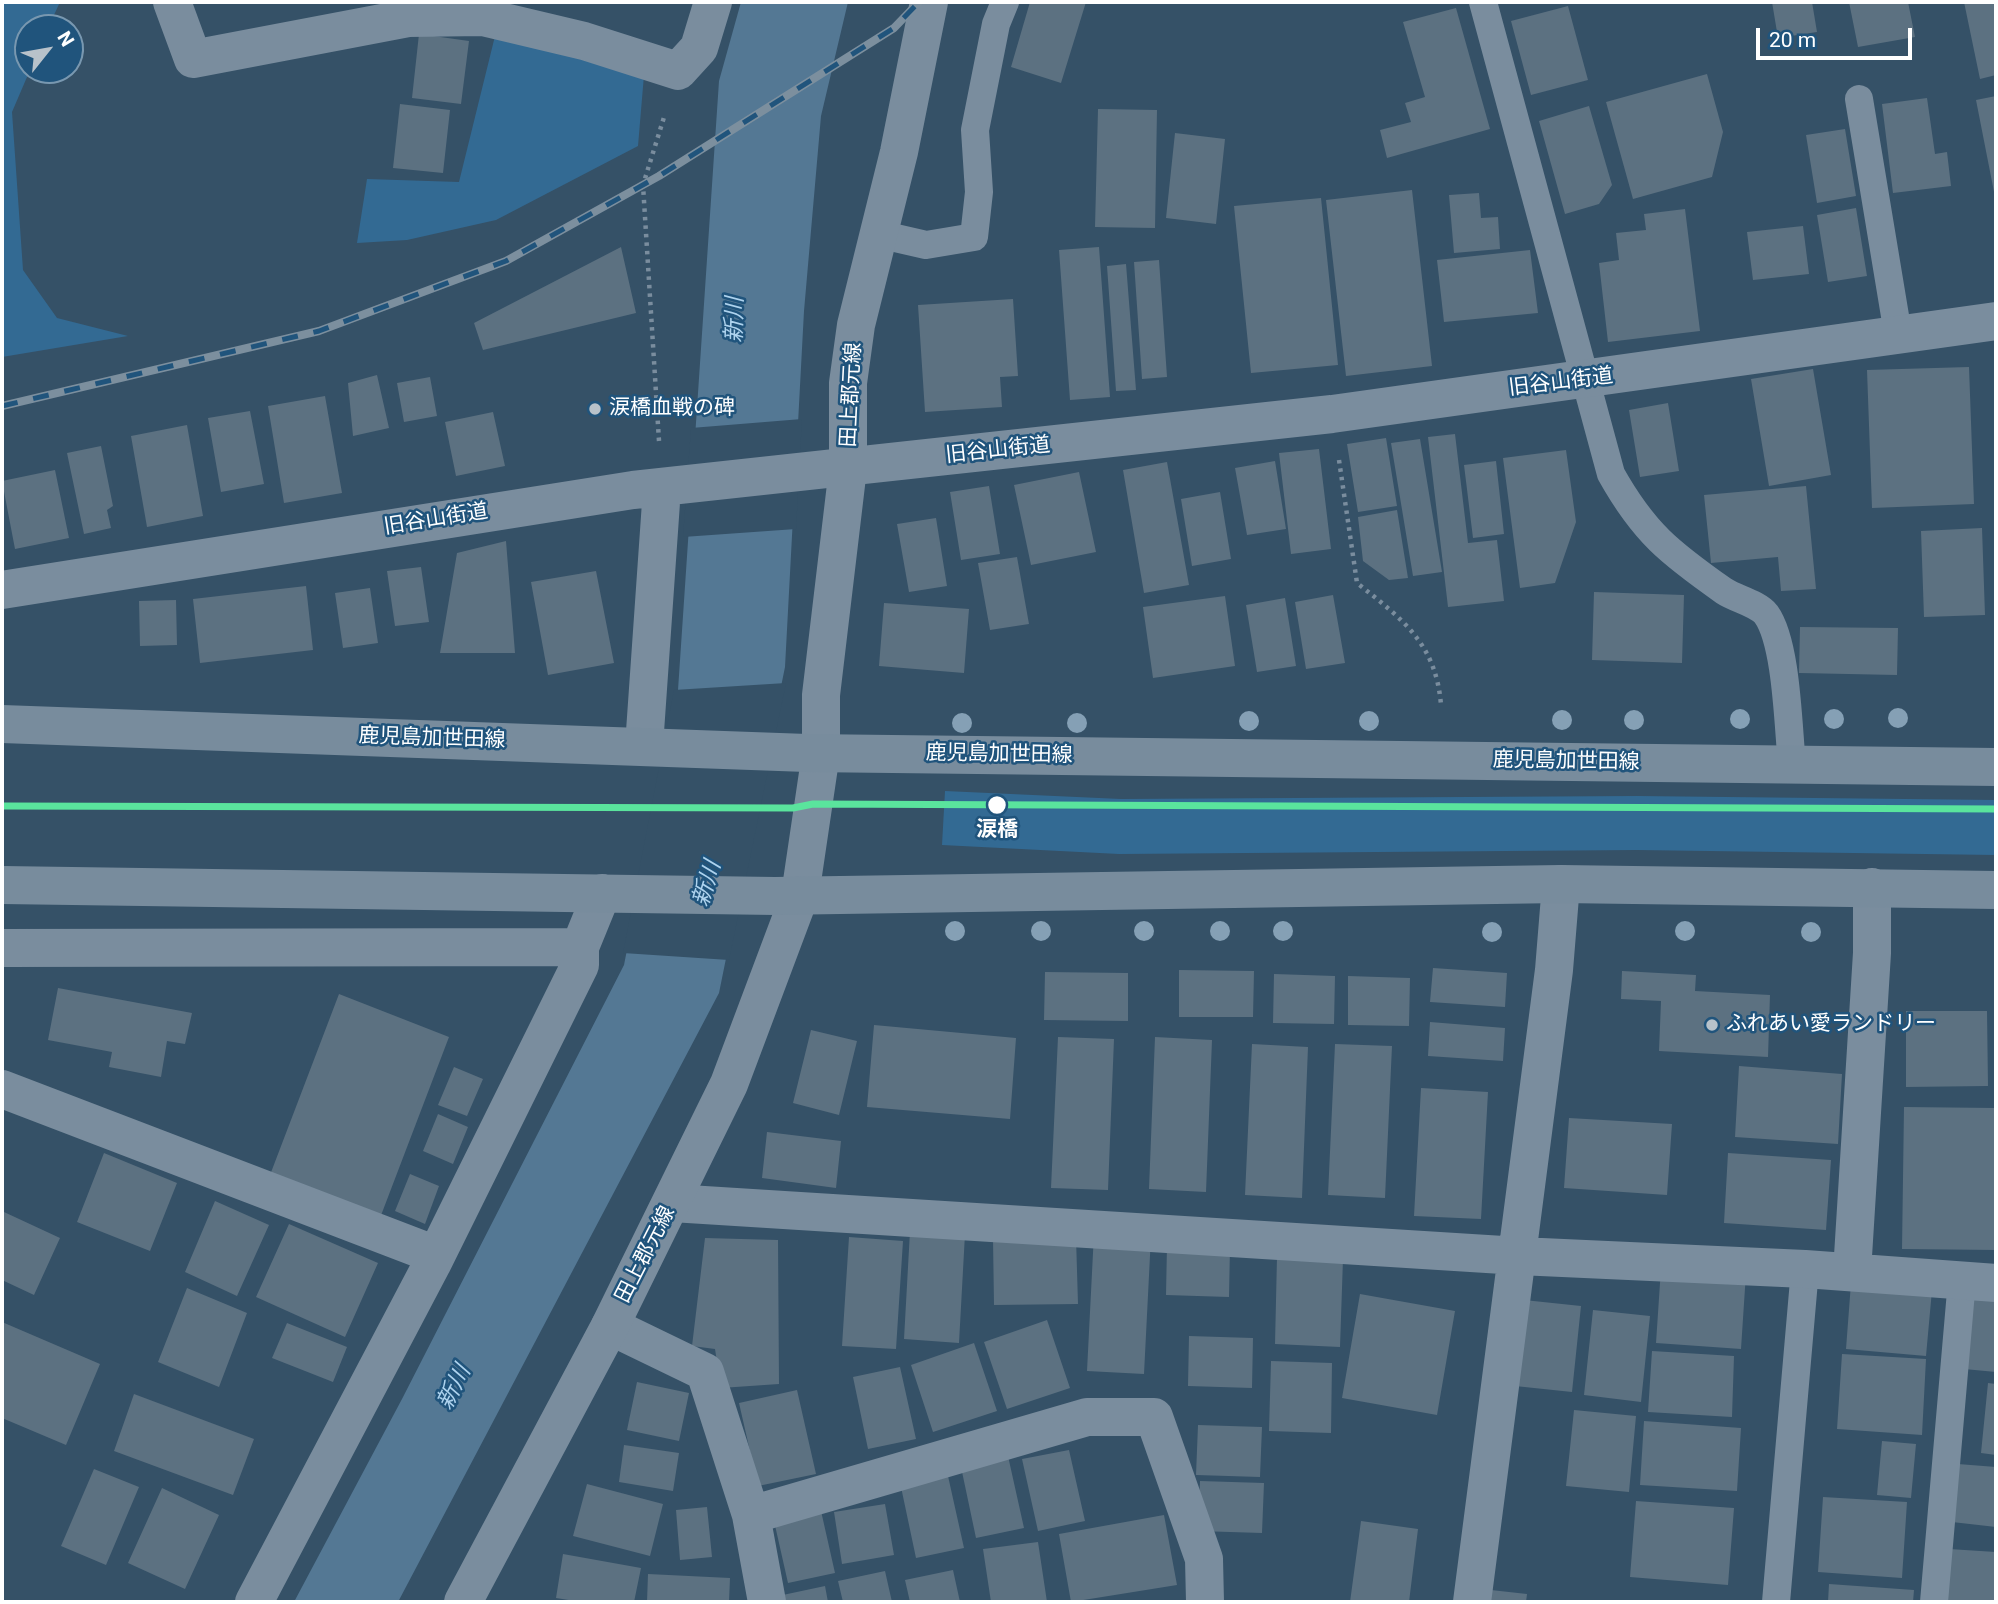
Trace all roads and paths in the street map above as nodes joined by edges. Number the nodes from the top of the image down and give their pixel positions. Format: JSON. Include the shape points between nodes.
{"nodes":[{"id":1,"x":172,"y":2,"type":"edge"},
{"id":2,"x":713,"y":2,"type":"edge"},
{"id":3,"x":929,"y":2,"type":"edge"},
{"id":4,"x":1005,"y":2,"type":"edge"},
{"id":5,"x":1483,"y":2,"type":"edge"},
{"id":6,"x":481,"y":9,"type":"edge"},
{"id":7,"x":678,"y":71,"type":"junction"},
{"id":8,"x":1859,"y":99,"type":"dead end"},
{"id":9,"x":878,"y":234,"type":"junction"},
{"id":10,"x":1996,"y":321,"type":"edge"},
{"id":11,"x":1898,"y":334,"type":"junction"},
{"id":12,"x":1588,"y":380,"type":"junction"},
{"id":13,"x":1332,"y":414,"type":"junction"},
{"id":14,"x":848,"y":468,"type":"junction"},
{"id":15,"x":662,"y":488,"type":"junction"},
{"id":16,"x":2,"y":590,"type":"edge"},
{"id":17,"x":1441,"y":705,"type":"dead end"},
{"id":18,"x":2,"y":724,"type":"edge"},
{"id":19,"x":654,"y":746,"type":"junction"},
{"id":20,"x":814,"y":753,"type":"junction"},
{"id":21,"x":1792,"y":765,"type":"junction"},
{"id":22,"x":1996,"y":767,"type":"edge"},
{"id":23,"x":1561,"y":884,"type":"junction"},
{"id":24,"x":2,"y":885,"type":"edge"},
{"id":25,"x":1872,"y":887,"type":"junction"},
{"id":26,"x":1996,"y":890,"type":"edge"},
{"id":27,"x":617,"y":894,"type":"junction"},
{"id":28,"x":788,"y":895,"type":"junction"},
{"id":29,"x":580,"y":947,"type":"junction"},
{"id":30,"x":2,"y":948,"type":"edge"},
{"id":31,"x":2,"y":1089,"type":"edge"},
{"id":32,"x":672,"y":1203,"type":"junction"},
{"id":33,"x":436,"y":1255,"type":"junction"},
{"id":34,"x":1519,"y":1256,"type":"junction"},
{"id":35,"x":1805,"y":1269,"type":"junction"},
{"id":36,"x":1852,"y":1272,"type":"junction"},
{"id":37,"x":1979,"y":1282,"type":"edge"},
{"id":38,"x":610,"y":1326,"type":"junction"},
{"id":39,"x":751,"y":1515,"type":"junction"},
{"id":40,"x":254,"y":1602,"type":"edge"},
{"id":41,"x":463,"y":1602,"type":"edge"},
{"id":42,"x":766,"y":1602,"type":"edge"},
{"id":43,"x":1205,"y":1602,"type":"edge"},
{"id":44,"x":1472,"y":1602,"type":"edge"},
{"id":45,"x":1776,"y":1602,"type":"edge"},
{"id":46,"x":1934,"y":1602,"type":"edge"}],
"edges":[{"from":1,"to":6,"type":"street","via":[[193,59],[408,18]]},
{"from":2,"to":7,"type":"street","via":[[699,48]]},
{"from":3,"to":9,"type":"street","name":"田上郡元線","via":[[900,152]]},
{"from":4,"to":9,"type":"lane","via":[[996,24],[975,130],[979,192],[974,237],[926,245]]},
{"from":5,"to":12,"type":"lane"},
{"from":6,"to":7,"type":"street"},
{"from":7,"to":15,"type":"path","via":[[643,185]]},
{"from":8,"to":11,"type":"lane"},
{"from":9,"to":14,"type":"street","name":"田上郡元線","via":[[856,325],[848,383]]},
{"from":10,"to":11,"type":"street","name":"旧谷山街道"},
{"from":11,"to":12,"type":"street","name":"旧谷山街道"},
{"from":12,"to":13,"type":"street","name":"旧谷山街道"},
{"from":12,"to":21,"type":"lane","via":[[1611,474],[1633,512],[1665,549],[1727,594],[1765,612],[1778,637]]},
{"from":13,"to":14,"type":"street","name":"旧谷山街道"},
{"from":13,"to":17,"type":"path","via":[[1357,583],[1407,622],[1438,676]]},
{"from":14,"to":15,"type":"street","name":"旧谷山街道"},
{"from":14,"to":20,"type":"street","name":"田上郡元線"},
{"from":15,"to":16,"type":"street","name":"旧谷山街道"},
{"from":15,"to":19,"type":"street"},
{"from":18,"to":19,"type":"main road","name":"鹿児島加世田線"},
{"from":19,"to":20,"type":"main road","name":"鹿児島加世田線"},
{"from":20,"to":21,"type":"main road","name":"鹿児島加世田線"},
{"from":20,"to":28,"type":"street","name":"田上郡元線"},
{"from":21,"to":22,"type":"main road","name":"鹿児島加世田線"},
{"from":23,"to":25,"type":"main road"},
{"from":23,"to":28,"type":"main road"},
{"from":23,"to":34,"type":"street","via":[[1556,960]]},
{"from":24,"to":27,"type":"main road"},
{"from":25,"to":26,"type":"main road"},
{"from":25,"to":36,"type":"street"},
{"from":27,"to":28,"type":"main road"},
{"from":27,"to":29,"type":"street"},
{"from":28,"to":32,"type":"street","name":"田上郡元線","via":[[729,1084]]},
{"from":29,"to":30,"type":"street"},
{"from":29,"to":33,"type":"street","via":[[580,965]]},
{"from":31,"to":33,"type":"street"},
{"from":32,"to":34,"type":"street"},
{"from":32,"to":38,"type":"street","name":"田上郡元線"},
{"from":33,"to":40,"type":"street"},
{"from":34,"to":35,"type":"street"},
{"from":34,"to":44,"type":"street"},
{"from":35,"to":36,"type":"street"},
{"from":35,"to":45,"type":"lane"},
{"from":36,"to":37,"type":"street"},
{"from":37,"to":46,"type":"lane"},
{"from":38,"to":39,"type":"street","via":[[705,1372]]},
{"from":38,"to":41,"type":"street","name":"田上郡元線"},
{"from":39,"to":42,"type":"street"},
{"from":39,"to":43,"type":"street","via":[[1087,1417],[1154,1417],[1204,1559]]}]}
